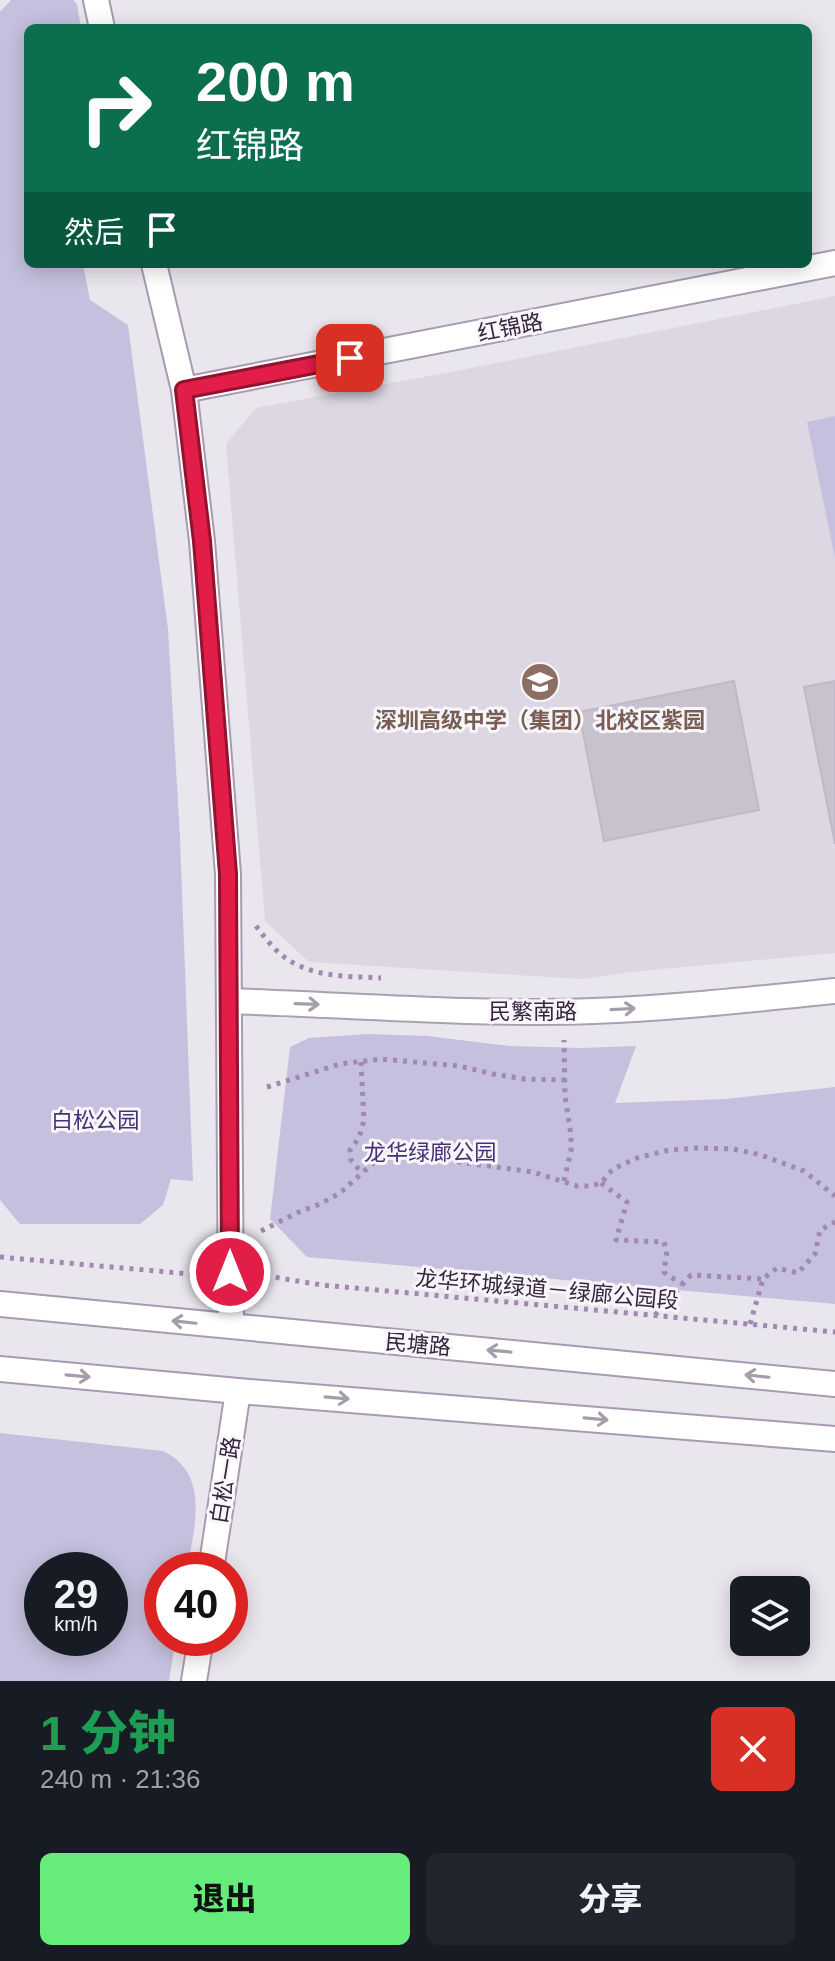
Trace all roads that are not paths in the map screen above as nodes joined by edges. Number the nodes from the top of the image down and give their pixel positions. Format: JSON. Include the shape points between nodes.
{"nodes":[{"id":1,"x":96,"y":0,"type":"edge"},
{"id":2,"x":101,"y":24,"type":"edge"},
{"id":3,"x":835,"y":263,"type":"edge"},
{"id":4,"x":812,"y":267,"type":"edge"},
{"id":5,"x":155,"y":268,"type":"edge"},
{"id":6,"x":809,"y":268,"type":"edge"},
{"id":7,"x":184,"y":390,"type":"junction"},
{"id":8,"x":835,"y":991,"type":"edge"},
{"id":9,"x":230,"y":1001,"type":"junction"},
{"id":10,"x":0,"y":1304,"type":"edge"},
{"id":11,"x":231,"y":1326,"type":"junction"},
{"id":12,"x":0,"y":1369,"type":"edge"},
{"id":13,"x":835,"y":1384,"type":"edge"},
{"id":14,"x":238,"y":1391,"type":"junction"},
{"id":15,"x":835,"y":1439,"type":"edge"},
{"id":16,"x":214,"y":1552,"type":"edge"},
{"id":17,"x":198,"y":1656,"type":"edge"},
{"id":18,"x":194,"y":1681,"type":"edge"}],
"edges":[{"from":1,"to":2,"type":"street"},
{"from":3,"to":4,"type":"street","name":"红锦路"},
{"from":5,"to":7,"type":"street"},
{"from":6,"to":7,"type":"street","name":"红锦路"},
{"from":7,"to":9,"type":"street","via":[[202,541],[227,859]]},
{"from":9,"to":8,"type":"street","name":"民繁南路","one_way":true,"via":[[592,1011]]},
{"from":9,"to":11,"type":"street"},
{"from":11,"to":10,"type":"street","name":"民塘路","one_way":true},
{"from":13,"to":11,"type":"street","name":"民塘路","one_way":true},
{"from":12,"to":14,"type":"street","one_way":true},
{"from":14,"to":15,"type":"street","one_way":true},
{"from":14,"to":16,"type":"street","name":"白松一路"},
{"from":17,"to":18,"type":"street"}]}
